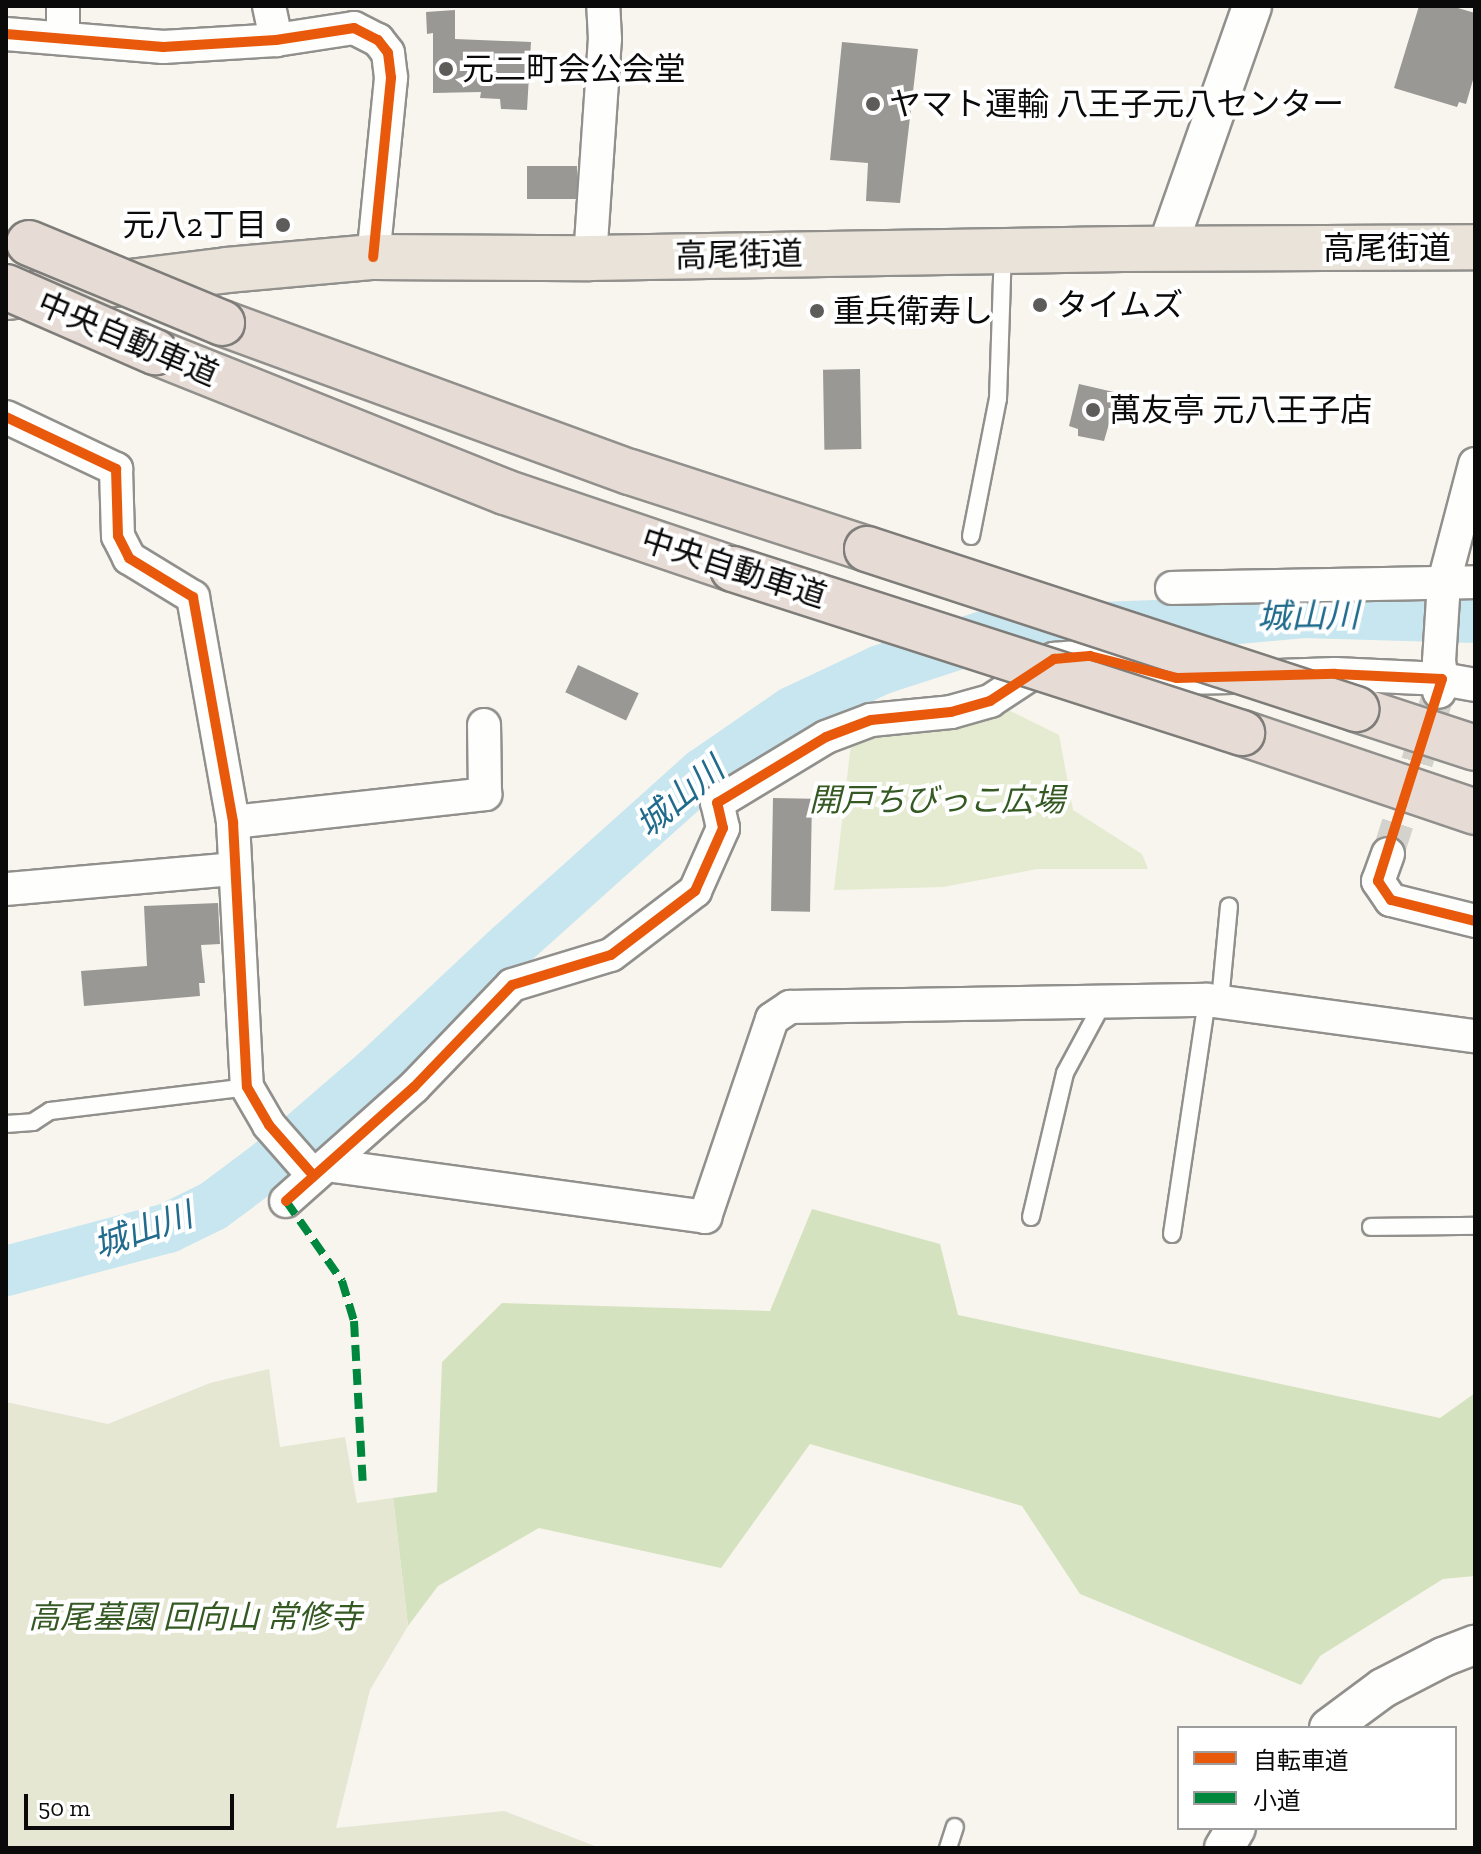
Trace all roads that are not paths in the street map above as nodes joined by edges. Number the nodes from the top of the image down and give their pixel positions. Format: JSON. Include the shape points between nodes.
{"nodes":[{"id":1,"x":269,"y":6,"type":"edge"},
{"id":2,"x":603,"y":6,"type":"edge"},
{"id":3,"x":1252,"y":6,"type":"edge"},
{"id":4,"x":354,"y":17,"type":"edge"},
{"id":5,"x":63,"y":22,"type":"edge"},
{"id":6,"x":6,"y":34,"type":"edge"},
{"id":7,"x":276,"y":40,"type":"junction"},
{"id":8,"x":18,"y":238,"type":"edge"},
{"id":9,"x":1475,"y":247,"type":"edge"},
{"id":10,"x":1167,"y":248,"type":"junction"},
{"id":11,"x":1003,"y":251,"type":"junction"},
{"id":12,"x":373,"y":257,"type":"junction"},
{"id":13,"x":590,"y":258,"type":"junction"},
{"id":14,"x":6,"y":287,"type":"edge"},
{"id":15,"x":6,"y":297,"type":"edge"},
{"id":16,"x":6,"y":417,"type":"edge"},
{"id":17,"x":1475,"y":464,"type":"edge"},
{"id":18,"x":971,"y":536,"type":"dead end"},
{"id":19,"x":1172,"y":588,"type":"dead end"},
{"id":20,"x":1453,"y":590,"type":"edge"},
{"id":21,"x":1440,"y":677,"type":"junction"},
{"id":22,"x":1475,"y":685,"type":"edge"},
{"id":23,"x":484,"y":725,"type":"dead end"},
{"id":24,"x":1475,"y":748,"type":"edge"},
{"id":25,"x":1475,"y":812,"type":"edge"},
{"id":26,"x":233,"y":822,"type":"junction"},
{"id":27,"x":1388,"y":854,"type":"tunnel mouth"},
{"id":28,"x":234,"y":869,"type":"junction"},
{"id":29,"x":6,"y":889,"type":"edge"},
{"id":30,"x":1229,"y":906,"type":"dead end"},
{"id":31,"x":1475,"y":921,"type":"edge"},
{"id":32,"x":1105,"y":1000,"type":"junction"},
{"id":33,"x":1214,"y":1001,"type":"junction"},
{"id":34,"x":1475,"y":1036,"type":"edge"},
{"id":35,"x":247,"y":1087,"type":"junction"},
{"id":36,"x":6,"y":1124,"type":"edge"},
{"id":37,"x":316,"y":1169,"type":"junction"},
{"id":38,"x":286,"y":1201,"type":"dead end"},
{"id":39,"x":1031,"y":1217,"type":"dead end"},
{"id":40,"x":1475,"y":1226,"type":"edge"},
{"id":41,"x":1371,"y":1227,"type":"dead end"},
{"id":42,"x":1172,"y":1234,"type":"dead end"},
{"id":43,"x":1475,"y":1645,"type":"edge"},
{"id":44,"x":1332,"y":1726,"type":"edge"},
{"id":45,"x":955,"y":1827,"type":"dead end"},
{"id":46,"x":1235,"y":1830,"type":"edge"},
{"id":47,"x":948,"y":1848,"type":"edge"},
{"id":48,"x":1224,"y":1848,"type":"edge"}],
"edges":[{"from":1,"to":7,"type":"street"},
{"from":2,"to":13,"type":"street"},
{"from":3,"to":10,"type":"street"},
{"from":4,"to":7,"type":"street"},
{"from":4,"to":12,"type":"street","via":[[388,53],[391,78]]},
{"from":5,"to":6,"type":"street"},
{"from":5,"to":7,"type":"street","via":[[163,47]]},
{"from":8,"to":24,"type":"highway","name":"中央自動車道","bridge":true,"via":[[222,323],[630,472]]},
{"from":9,"to":10,"type":"main road","name":"高尾街道"},
{"from":10,"to":11,"type":"main road","name":"高尾街道"},
{"from":11,"to":13,"type":"main road","name":"高尾街道"},
{"from":11,"to":18,"type":"lane","via":[[998,399]]},
{"from":12,"to":13,"type":"main road","name":"高尾街道"},
{"from":12,"to":15,"type":"main road","name":"高尾街道"},
{"from":14,"to":25,"type":"highway","name":"中央自動車道","bridge":true,"via":[[505,492]]},
{"from":16,"to":26,"type":"street","via":[[116,469],[118,536],[129,558],[193,597]]},
{"from":17,"to":20,"type":"street"},
{"from":19,"to":20,"type":"street"},
{"from":20,"to":21,"type":"street"},
{"from":21,"to":22,"type":"street"},
{"from":21,"to":37,"type":"street","via":[[1177,678],[1090,656],[1054,659],[990,701],[951,712],[871,720],[826,737],[717,803],[723,828],[695,891],[611,955],[512,985],[414,1087]]},
{"from":23,"to":26,"type":"street","via":[[485,794]]},
{"from":26,"to":28,"type":"street"},
{"from":27,"to":31,"type":"street","via":[[1378,881],[1391,900]]},
{"from":28,"to":29,"type":"street"},
{"from":28,"to":35,"type":"street"},
{"from":30,"to":33,"type":"lane"},
{"from":32,"to":33,"type":"street"},
{"from":32,"to":37,"type":"street","via":[[790,1007],[772,1019],[705,1217]]},
{"from":32,"to":39,"type":"lane","via":[[1065,1073]]},
{"from":33,"to":34,"type":"street"},
{"from":33,"to":42,"type":"lane"},
{"from":35,"to":36,"type":"lane","via":[[50,1111],[33,1122]]},
{"from":35,"to":37,"type":"street","via":[[269,1125]]},
{"from":37,"to":38,"type":"street"},
{"from":40,"to":41,"type":"lane"},
{"from":43,"to":44,"type":"street","via":[[1383,1688]]},
{"from":45,"to":47,"type":"lane"},
{"from":46,"to":48,"type":"street"}]}
